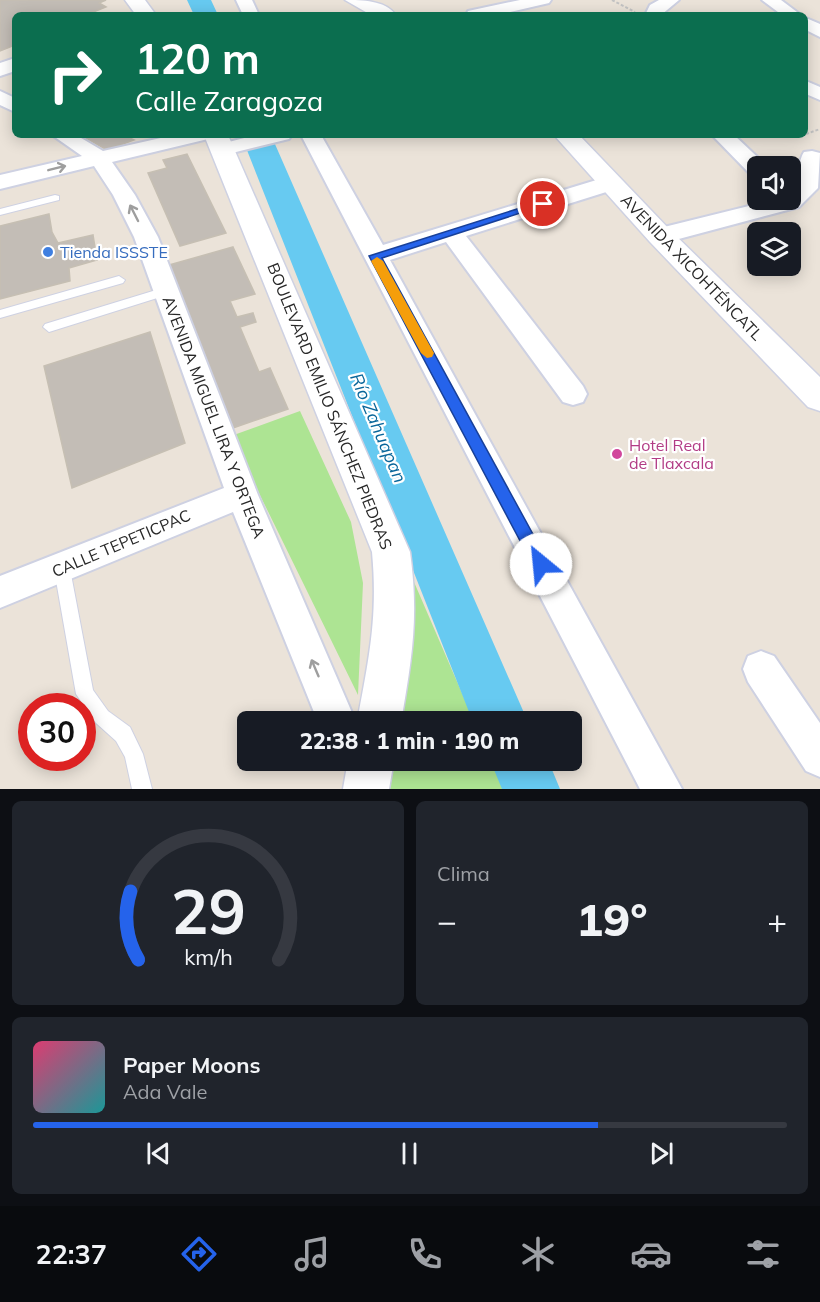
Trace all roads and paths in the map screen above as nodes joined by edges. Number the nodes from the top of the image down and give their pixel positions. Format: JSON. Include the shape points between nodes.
{"nodes":[{"id":1,"x":355,"y":0,"type":"edge"},
{"id":2,"x":543,"y":0,"type":"edge"},
{"id":3,"x":612,"y":0,"type":"edge"},
{"id":4,"x":671,"y":0,"type":"edge"},
{"id":5,"x":770,"y":0,"type":"edge"},
{"id":6,"x":380,"y":12,"type":"edge"},
{"id":7,"x":488,"y":12,"type":"edge"},
{"id":8,"x":642,"y":12,"type":"edge"},
{"id":9,"x":651,"y":12,"type":"edge"},
{"id":10,"x":788,"y":12,"type":"edge"},
{"id":11,"x":67,"y":138,"type":"edge"},
{"id":12,"x":252,"y":138,"type":"edge"},
{"id":13,"x":313,"y":138,"type":"edge"},
{"id":14,"x":569,"y":138,"type":"edge"},
{"id":15,"x":725,"y":138,"type":"edge"},
{"id":16,"x":221,"y":141,"type":"edge"},
{"id":17,"x":812,"y":157,"type":"dead end"},
{"id":18,"x":99,"y":158,"type":"junction"},
{"id":19,"x":747,"y":159,"type":"edge"},
{"id":20,"x":0,"y":182,"type":"edge"},
{"id":21,"x":611,"y":183,"type":"junction"},
{"id":22,"x":802,"y":197,"type":"edge"},
{"id":23,"x":55,"y":198,"type":"dead end"},
{"id":24,"x":0,"y":212,"type":"edge"},
{"id":25,"x":451,"y":232,"type":"junction"},
{"id":26,"x":660,"y":236,"type":"junction"},
{"id":27,"x":375,"y":256,"type":"junction"},
{"id":28,"x":118,"y":280,"type":"dead end"},
{"id":29,"x":166,"y":291,"type":"junction"},
{"id":30,"x":0,"y":314,"type":"edge"},
{"id":31,"x":49,"y":327,"type":"dead end"},
{"id":32,"x":573,"y":394,"type":"dead end"},
{"id":33,"x":820,"y":398,"type":"edge"},
{"id":34,"x":242,"y":495,"type":"junction"},
{"id":35,"x":62,"y":569,"type":"junction"},
{"id":36,"x":0,"y":592,"type":"edge"},
{"id":37,"x":761,"y":669,"type":"dead end"},
{"id":38,"x":333,"y":711,"type":"edge"},
{"id":39,"x":381,"y":711,"type":"edge"},
{"id":40,"x":820,"y":757,"type":"edge"},
{"id":41,"x":359,"y":771,"type":"edge"},
{"id":42,"x":369,"y":771,"type":"edge"},
{"id":43,"x":142,"y":789,"type":"edge"},
{"id":44,"x":366,"y":789,"type":"edge"},
{"id":45,"x":662,"y":789,"type":"edge"}],
"edges":[{"from":1,"to":6,"type":"street"},
{"from":2,"to":7,"type":"street"},
{"from":3,"to":8,"type":"path"},
{"from":4,"to":9,"type":"street"},
{"from":5,"to":10,"type":"street"},
{"from":11,"to":18,"type":"street","name":"AVENIDA MIGUEL LIRA Y ORTEGA"},
{"from":12,"to":16,"type":"street"},
{"from":13,"to":27,"type":"street"},
{"from":14,"to":21,"type":"street","name":"AVENIDA XICOHTÉNCATL"},
{"from":15,"to":19,"type":"street"},
{"from":16,"to":18,"type":"street"},
{"from":16,"to":39,"type":"street","name":"BOULEVARD EMILIO SÁNCHEZ PIEDRAS","via":[[390,552],[396,596],[394,639]]},
{"from":17,"to":22,"type":"street"},
{"from":20,"to":18,"type":"street","one_way":true},
{"from":29,"to":18,"type":"street","name":"AVENIDA MIGUEL LIRA Y ORTEGA","one_way":true,"via":[[140,226]]},
{"from":21,"to":25,"type":"street"},
{"from":21,"to":26,"type":"street","name":"AVENIDA XICOHTÉNCATL"},
{"from":22,"to":26,"type":"street"},
{"from":23,"to":24,"type":"lane"},
{"from":25,"to":27,"type":"street"},
{"from":25,"to":32,"type":"street"},
{"from":26,"to":33,"type":"street","name":"AVENIDA XICOHTÉNCATL"},
{"from":27,"to":45,"type":"street"},
{"from":28,"to":30,"type":"lane"},
{"from":29,"to":31,"type":"lane"},
{"from":29,"to":34,"type":"street","name":"AVENIDA MIGUEL LIRA Y ORTEGA"},
{"from":34,"to":35,"type":"street","name":"CALLE TEPETICPAC"},
{"from":38,"to":34,"type":"street","name":"AVENIDA MIGUEL LIRA Y ORTEGA","one_way":true},
{"from":35,"to":36,"type":"street","name":"CALLE TEPETICPAC"},
{"from":35,"to":43,"type":"lane","via":[[85,694],[102,717],[123,734],[134,754]]},
{"from":37,"to":40,"type":"street"},
{"from":41,"to":44,"type":"street"},
{"from":42,"to":44,"type":"street"}]}
